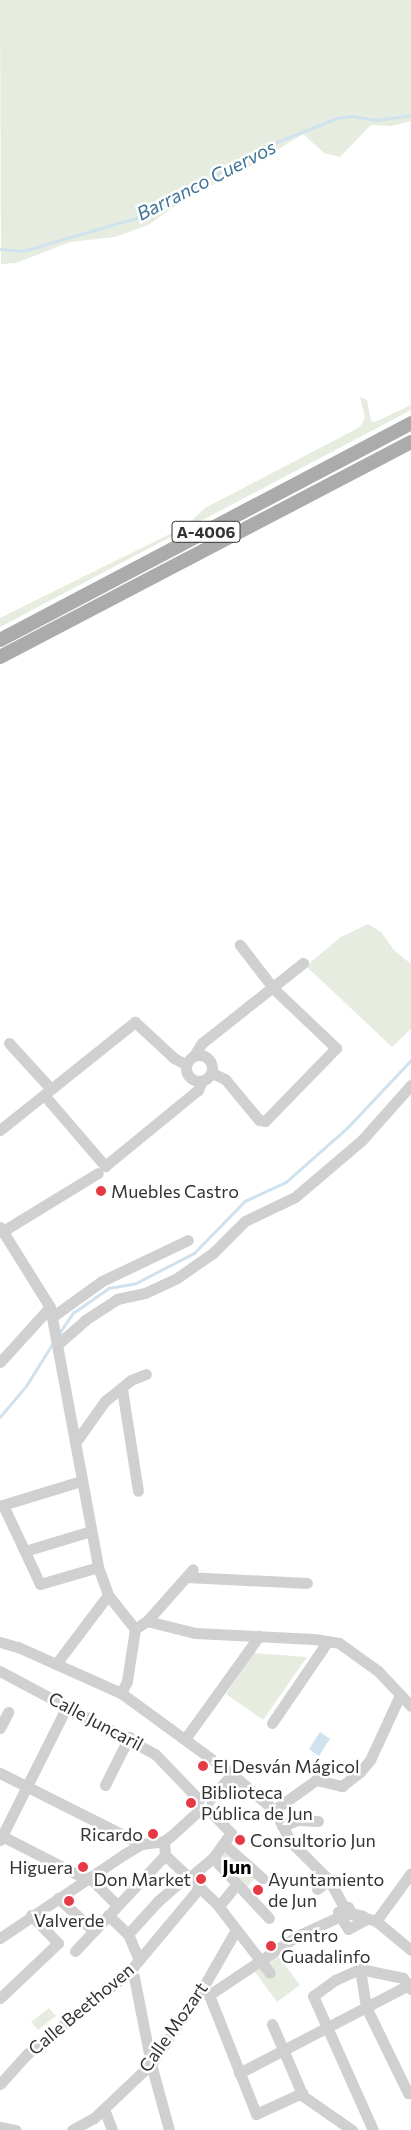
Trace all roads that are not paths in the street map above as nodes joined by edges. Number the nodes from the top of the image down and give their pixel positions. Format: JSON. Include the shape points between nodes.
{"nodes":[{"id":1,"x":411,"y":423,"type":"edge"},
{"id":2,"x":411,"y":442,"type":"edge"},
{"id":3,"x":0,"y":640,"type":"edge"},
{"id":4,"x":0,"y":657,"type":"edge"},
{"id":5,"x":240,"y":945,"type":"dead end"},
{"id":6,"x":303,"y":963,"type":"dead end"},
{"id":7,"x":274,"y":989,"type":"junction"},
{"id":8,"x":9,"y":1043,"type":"dead end"},
{"id":9,"x":195,"y":1054,"type":"junction"},
{"id":10,"x":185,"y":1064,"type":"junction"},
{"id":11,"x":212,"y":1073,"type":"junction"},
{"id":12,"x":202,"y":1081,"type":"junction"},
{"id":13,"x":411,"y":1085,"type":"edge"},
{"id":14,"x":48,"y":1092,"type":"junction"},
{"id":15,"x":0,"y":1130,"type":"edge"},
{"id":16,"x":98,"y":1173,"type":"dead end"},
{"id":17,"x":1,"y":1229,"type":"edge"},
{"id":18,"x":188,"y":1240,"type":"dead end"},
{"id":19,"x":51,"y":1312,"type":"junction"},
{"id":20,"x":58,"y":1343,"type":"junction"},
{"id":21,"x":0,"y":1362,"type":"edge"},
{"id":22,"x":146,"y":1374,"type":"dead end"},
{"id":23,"x":122,"y":1389,"type":"junction"},
{"id":24,"x":75,"y":1443,"type":"junction"},
{"id":25,"x":81,"y":1481,"type":"junction"},
{"id":26,"x":138,"y":1491,"type":"dead end"},
{"id":27,"x":91,"y":1531,"type":"junction"},
{"id":28,"x":25,"y":1551,"type":"junction"},
{"id":29,"x":98,"y":1567,"type":"junction"},
{"id":30,"x":307,"y":1583,"type":"dead end"},
{"id":31,"x":108,"y":1595,"type":"junction"},
{"id":32,"x":147,"y":1621,"type":"junction"},
{"id":33,"x":136,"y":1630,"type":"junction"},
{"id":34,"x":258,"y":1636,"type":"junction"},
{"id":35,"x":328,"y":1640,"type":"junction"},
{"id":36,"x":0,"y":1642,"type":"edge"},
{"id":37,"x":56,"y":1664,"type":"junction"},
{"id":38,"x":0,"y":1671,"type":"edge"},
{"id":39,"x":122,"y":1693,"type":"junction"},
{"id":40,"x":400,"y":1695,"type":"junction"},
{"id":41,"x":67,"y":1706,"type":"junction"},
{"id":42,"x":411,"y":1706,"type":"edge"},
{"id":43,"x":8,"y":1712,"type":"dead end"},
{"id":44,"x":272,"y":1723,"type":"dead end"},
{"id":45,"x":0,"y":1728,"type":"edge"},
{"id":46,"x":129,"y":1737,"type":"junction"},
{"id":47,"x":185,"y":1739,"type":"junction"},
{"id":48,"x":0,"y":1773,"type":"edge"},
{"id":49,"x":232,"y":1774,"type":"junction"},
{"id":50,"x":105,"y":1785,"type":"dead end"},
{"id":51,"x":27,"y":1787,"type":"junction"},
{"id":52,"x":205,"y":1805,"type":"junction"},
{"id":53,"x":274,"y":1810,"type":"junction"},
{"id":54,"x":318,"y":1821,"type":"dead end"},
{"id":55,"x":282,"y":1826,"type":"junction"},
{"id":56,"x":1,"y":1837,"type":"edge"},
{"id":57,"x":164,"y":1841,"type":"junction"},
{"id":58,"x":141,"y":1844,"type":"junction"},
{"id":59,"x":225,"y":1845,"type":"junction"},
{"id":60,"x":165,"y":1855,"type":"junction"},
{"id":61,"x":213,"y":1858,"type":"junction"},
{"id":62,"x":411,"y":1874,"type":"edge"},
{"id":63,"x":188,"y":1877,"type":"junction"},
{"id":64,"x":88,"y":1878,"type":"junction"},
{"id":65,"x":262,"y":1878,"type":"dead end"},
{"id":66,"x":330,"y":1880,"type":"junction"},
{"id":67,"x":237,"y":1884,"type":"junction"},
{"id":68,"x":200,"y":1887,"type":"junction"},
{"id":69,"x":317,"y":1889,"type":"dead end"},
{"id":70,"x":58,"y":1898,"type":"junction"},
{"id":71,"x":117,"y":1905,"type":"junction"},
{"id":72,"x":219,"y":1906,"type":"junction"},
{"id":73,"x":344,"y":1912,"type":"junction"},
{"id":74,"x":31,"y":1915,"type":"junction"},
{"id":75,"x":108,"y":1915,"type":"junction"},
{"id":76,"x":269,"y":1918,"type":"dead end"},
{"id":77,"x":370,"y":1920,"type":"junction"},
{"id":78,"x":236,"y":1930,"type":"junction"},
{"id":79,"x":94,"y":1931,"type":"junction"},
{"id":80,"x":128,"y":1934,"type":"junction"},
{"id":81,"x":0,"y":1938,"type":"edge"},
{"id":82,"x":411,"y":1950,"type":"edge"},
{"id":83,"x":75,"y":1951,"type":"dead end"},
{"id":84,"x":139,"y":1960,"type":"junction"},
{"id":85,"x":262,"y":1962,"type":"junction"},
{"id":86,"x":360,"y":1969,"type":"junction"},
{"id":87,"x":129,"y":1972,"type":"junction"},
{"id":88,"x":270,"y":1973,"type":"dead end"},
{"id":89,"x":410,"y":1986,"type":"edge"},
{"id":90,"x":205,"y":1993,"type":"junction"},
{"id":91,"x":0,"y":1998,"type":"edge"},
{"id":92,"x":366,"y":2007,"type":"junction"},
{"id":93,"x":272,"y":2024,"type":"dead end"},
{"id":94,"x":327,"y":2027,"type":"junction"},
{"id":95,"x":283,"y":2050,"type":"junction"},
{"id":96,"x":150,"y":2064,"type":"junction"},
{"id":97,"x":239,"y":2072,"type":"junction"},
{"id":98,"x":0,"y":2084,"type":"edge"},
{"id":99,"x":302,"y":2093,"type":"junction"},
{"id":100,"x":408,"y":2093,"type":"dead end"},
{"id":101,"x":104,"y":2109,"type":"junction"},
{"id":102,"x":0,"y":2127,"type":"edge"},
{"id":103,"x":16,"y":2130,"type":"edge"},
{"id":104,"x":72,"y":2130,"type":"edge"},
{"id":105,"x":112,"y":2130,"type":"edge"},
{"id":106,"x":169,"y":2130,"type":"edge"},
{"id":107,"x":352,"y":2130,"type":"edge"},
{"id":108,"x":373,"y":2130,"type":"edge"}],
"edges":[{"from":1,"to":3,"type":"main road","number":"A-4006"},
{"from":2,"to":4,"type":"main road","number":"A-4006"},
{"from":5,"to":7,"type":"street"},
{"from":6,"to":7,"type":"street"},
{"from":7,"to":9,"type":"street","via":[[202,1043]]},
{"from":7,"to":11,"type":"street","via":[[336,1048],[265,1121],[259,1120],[225,1080]]},
{"from":8,"to":14,"type":"street"},
{"from":9,"to":10,"type":"street"},
{"from":9,"to":11,"type":"street","via":[[205,1057]]},
{"from":10,"to":12,"type":"street","via":[[193,1079]]},
{"from":10,"to":14,"type":"street","via":[[135,1022]]},
{"from":11,"to":12,"type":"street"},
{"from":12,"to":14,"type":"street","via":[[198,1090],[106,1166]]},
{"from":13,"to":20,"type":"street","via":[[362,1140],[295,1197],[245,1221],[213,1253],[177,1278],[145,1293],[117,1299]]},
{"from":14,"to":15,"type":"street"},
{"from":16,"to":17,"type":"street"},
{"from":17,"to":19,"type":"street"},
{"from":18,"to":19,"type":"street","via":[[102,1281]]},
{"from":19,"to":20,"type":"street"},
{"from":19,"to":21,"type":"street"},
{"from":20,"to":24,"type":"street"},
{"from":22,"to":23,"type":"street"},
{"from":23,"to":24,"type":"street","via":[[105,1401]]},
{"from":23,"to":26,"type":"street"},
{"from":24,"to":25,"type":"street"},
{"from":25,"to":27,"type":"street"},
{"from":25,"to":28,"type":"street","via":[[3,1505]]},
{"from":27,"to":28,"type":"street"},
{"from":27,"to":29,"type":"street"},
{"from":28,"to":29,"type":"street","via":[[40,1584]]},
{"from":29,"to":31,"type":"street"},
{"from":30,"to":32,"type":"street","via":[[190,1573]]},
{"from":31,"to":33,"type":"street"},
{"from":31,"to":37,"type":"street"},
{"from":32,"to":33,"type":"street"},
{"from":32,"to":34,"type":"street","via":[[195,1633]]},
{"from":33,"to":39,"type":"street"},
{"from":34,"to":35,"type":"street"},
{"from":34,"to":47,"type":"street"},
{"from":35,"to":40,"type":"street","via":[[348,1647],[378,1671]]},
{"from":35,"to":44,"type":"street"},
{"from":36,"to":37,"type":"street"},
{"from":37,"to":39,"type":"street"},
{"from":38,"to":41,"type":"street","name":"Calle Juncaril"},
{"from":39,"to":47,"type":"street"},
{"from":40,"to":42,"type":"street"},
{"from":40,"to":53,"type":"street","via":[[370,1760],[360,1772],[342,1786],[316,1780]]},
{"from":41,"to":46,"type":"street","name":"Calle Juncaril"},
{"from":41,"to":51,"type":"street"},
{"from":43,"to":45,"type":"street"},
{"from":46,"to":50,"type":"street"},
{"from":46,"to":52,"type":"street","name":"Calle Juncaril","via":[[155,1754]]},
{"from":47,"to":49,"type":"street"},
{"from":48,"to":51,"type":"street"},
{"from":49,"to":52,"type":"street"},
{"from":49,"to":53,"type":"street"},
{"from":51,"to":56,"type":"street"},
{"from":51,"to":58,"type":"street"},
{"from":52,"to":57,"type":"street"},
{"from":52,"to":59,"type":"street","name":"Calle Juncaril","via":[[231,1833]]},
{"from":53,"to":55,"type":"street"},
{"from":54,"to":55,"type":"street","via":[[298,1820]]},
{"from":55,"to":66,"type":"street","via":[[291,1842]]},
{"from":56,"to":64,"type":"street"},
{"from":57,"to":58,"type":"street"},
{"from":57,"to":60,"type":"street"},
{"from":58,"to":64,"type":"street"},
{"from":59,"to":61,"type":"street"},
{"from":59,"to":65,"type":"street"},
{"from":60,"to":63,"type":"street"},
{"from":60,"to":71,"type":"street"},
{"from":61,"to":63,"type":"street"},
{"from":61,"to":67,"type":"street"},
{"from":62,"to":77,"type":"street"},
{"from":63,"to":68,"type":"street"},
{"from":63,"to":80,"type":"street","via":[[158,1901]]},
{"from":64,"to":70,"type":"street"},
{"from":64,"to":71,"type":"street"},
{"from":66,"to":69,"type":"street"},
{"from":66,"to":73,"type":"street"},
{"from":67,"to":72,"type":"street"},
{"from":67,"to":76,"type":"street"},
{"from":68,"to":72,"type":"street"},
{"from":68,"to":84,"type":"street","name":"Calle Beethoven"},
{"from":70,"to":74,"type":"street"},
{"from":70,"to":79,"type":"street"},
{"from":71,"to":75,"type":"street"},
{"from":72,"to":78,"type":"street"},
{"from":73,"to":77,"type":"street","via":[[348,1907],[351,1913]]},
{"from":73,"to":77,"type":"street","via":[[348,1929]]},
{"from":73,"to":85,"type":"street","via":[[297,1936]]},
{"from":74,"to":81,"type":"street"},
{"from":74,"to":91,"type":"street","via":[[58,1943]]},
{"from":75,"to":79,"type":"street"},
{"from":75,"to":80,"type":"street"},
{"from":77,"to":82,"type":"street"},
{"from":78,"to":85,"type":"street"},
{"from":78,"to":90,"type":"street","name":"Calle Mozart"},
{"from":79,"to":83,"type":"street"},
{"from":80,"to":84,"type":"street"},
{"from":84,"to":87,"type":"street","name":"Calle Beethoven"},
{"from":85,"to":88,"type":"street"},
{"from":85,"to":90,"type":"street"},
{"from":86,"to":89,"type":"street","via":[[403,1978]]},
{"from":86,"to":92,"type":"street"},
{"from":86,"to":94,"type":"street","via":[[335,1980],[313,1996]]},
{"from":87,"to":96,"type":"street","via":[[134,1978]]},
{"from":87,"to":98,"type":"street","name":"Calle Beethoven","via":[[27,2054]]},
{"from":89,"to":92,"type":"street"},
{"from":90,"to":96,"type":"street","name":"Calle Mozart"},
{"from":90,"to":97,"type":"street"},
{"from":92,"to":94,"type":"street"},
{"from":92,"to":100,"type":"street"},
{"from":93,"to":95,"type":"street"},
{"from":94,"to":95,"type":"street"},
{"from":94,"to":108,"type":"street"},
{"from":95,"to":97,"type":"street"},
{"from":95,"to":99,"type":"street"},
{"from":96,"to":101,"type":"street","name":"Calle Mozart"},
{"from":96,"to":106,"type":"street"},
{"from":97,"to":99,"type":"street","via":[[256,2114]]},
{"from":99,"to":107,"type":"street"},
{"from":101,"to":104,"type":"street","name":"Calle Mozart"},
{"from":101,"to":105,"type":"street"},
{"from":102,"to":103,"type":"street"}]}
